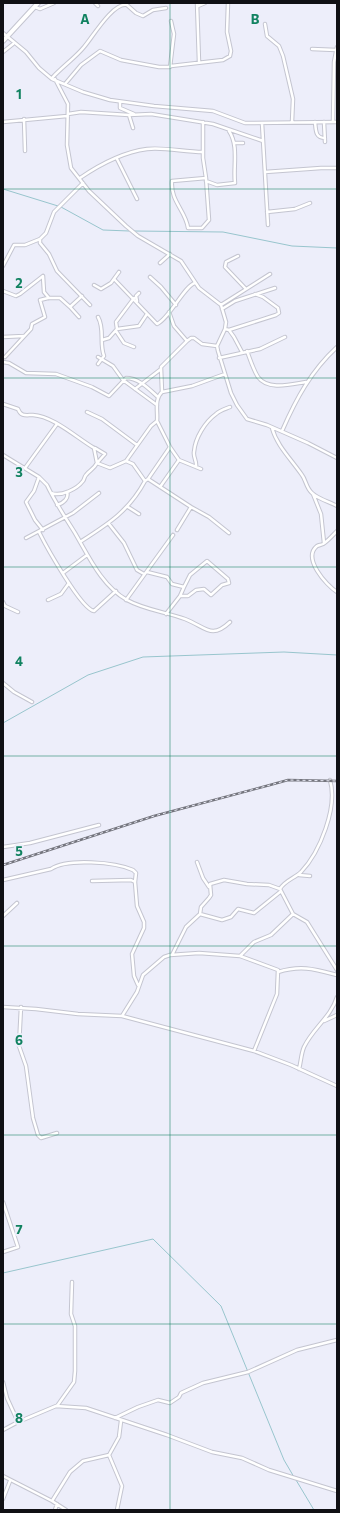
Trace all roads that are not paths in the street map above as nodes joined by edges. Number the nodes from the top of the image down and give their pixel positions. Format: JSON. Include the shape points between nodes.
{"nodes":[{"id":1,"x":54,"y":3,"type":"edge"},
{"id":2,"x":95,"y":3,"type":"edge"},
{"id":3,"x":205,"y":3,"type":"edge"},
{"id":4,"x":228,"y":3,"type":"edge"},
{"id":5,"x":197,"y":4,"type":"edge"},
{"id":6,"x":36,"y":5,"type":"edge"},
{"id":7,"x":98,"y":6,"type":"dead end"},
{"id":8,"x":166,"y":8,"type":"dead end"},
{"id":9,"x":172,"y":21,"type":"dead end"},
{"id":10,"x":265,"y":24,"type":"dead end"},
{"id":11,"x":3,"y":33,"type":"edge"},
{"id":12,"x":8,"y":36,"type":"junction"},
{"id":13,"x":3,"y":41,"type":"edge"},
{"id":14,"x":13,"y":43,"type":"junction"},
{"id":15,"x":312,"y":49,"type":"dead end"},
{"id":16,"x":336,"y":49,"type":"edge"},
{"id":17,"x":3,"y":52,"type":"edge"},
{"id":18,"x":199,"y":62,"type":"junction"},
{"id":19,"x":336,"y":62,"type":"edge"},
{"id":20,"x":171,"y":66,"type":"junction"},
{"id":21,"x":54,"y":79,"type":"junction"},
{"id":22,"x":65,"y":84,"type":"junction"},
{"id":23,"x":120,"y":102,"type":"junction"},
{"id":24,"x":138,"y":114,"type":"junction"},
{"id":25,"x":68,"y":115,"type":"junction"},
{"id":26,"x":129,"y":115,"type":"junction"},
{"id":27,"x":24,"y":119,"type":"junction"},
{"id":28,"x":3,"y":122,"type":"edge"},
{"id":29,"x":202,"y":122,"type":"junction"},
{"id":30,"x":292,"y":122,"type":"junction"},
{"id":31,"x":315,"y":122,"type":"junction"},
{"id":32,"x":324,"y":122,"type":"junction"},
{"id":33,"x":335,"y":122,"type":"edge"},
{"id":34,"x":262,"y":123,"type":"junction"},
{"id":35,"x":133,"y":128,"type":"dead end"},
{"id":36,"x":229,"y":131,"type":"junction"},
{"id":37,"x":263,"y":141,"type":"junction"},
{"id":38,"x":235,"y":143,"type":"junction"},
{"id":39,"x":243,"y":143,"type":"dead end"},
{"id":40,"x":25,"y":151,"type":"dead end"},
{"id":41,"x":202,"y":152,"type":"junction"},
{"id":42,"x":117,"y":159,"type":"junction"},
{"id":43,"x":337,"y":168,"type":"edge"},
{"id":44,"x":265,"y":172,"type":"junction"},
{"id":45,"x":80,"y":178,"type":"junction"},
{"id":46,"x":206,"y":180,"type":"junction"},
{"id":47,"x":84,"y":183,"type":"junction"},
{"id":48,"x":136,"y":199,"type":"dead end"},
{"id":49,"x":310,"y":203,"type":"dead end"},
{"id":50,"x":267,"y":212,"type":"junction"},
{"id":51,"x":268,"y":225,"type":"dead end"},
{"id":52,"x":40,"y":239,"type":"junction"},
{"id":53,"x":170,"y":254,"type":"junction"},
{"id":54,"x":238,"y":256,"type":"dead end"},
{"id":55,"x":160,"y":262,"type":"dead end"},
{"id":56,"x":3,"y":266,"type":"edge"},
{"id":57,"x":119,"y":272,"type":"dead end"},
{"id":58,"x":270,"y":274,"type":"dead end"},
{"id":59,"x":150,"y":277,"type":"dead end"},
{"id":60,"x":114,"y":279,"type":"junction"},
{"id":61,"x":195,"y":283,"type":"junction"},
{"id":62,"x":94,"y":285,"type":"dead end"},
{"id":63,"x":275,"y":288,"type":"dead end"},
{"id":64,"x":246,"y":289,"type":"junction"},
{"id":65,"x":3,"y":291,"type":"edge"},
{"id":66,"x":139,"y":293,"type":"dead end"},
{"id":67,"x":254,"y":294,"type":"junction"},
{"id":68,"x":82,"y":296,"type":"junction"},
{"id":69,"x":49,"y":298,"type":"junction"},
{"id":70,"x":134,"y":298,"type":"junction"},
{"id":71,"x":137,"y":302,"type":"junction"},
{"id":72,"x":90,"y":305,"type":"dead end"},
{"id":73,"x":176,"y":305,"type":"junction"},
{"id":74,"x":221,"y":305,"type":"junction"},
{"id":75,"x":70,"y":307,"type":"junction"},
{"id":76,"x":222,"y":309,"type":"junction"},
{"id":77,"x":169,"y":311,"type":"junction"},
{"id":78,"x":147,"y":314,"type":"junction"},
{"id":79,"x":79,"y":317,"type":"dead end"},
{"id":80,"x":98,"y":317,"type":"dead end"},
{"id":81,"x":225,"y":329,"type":"junction"},
{"id":82,"x":116,"y":330,"type":"junction"},
{"id":83,"x":229,"y":330,"type":"junction"},
{"id":84,"x":3,"y":336,"type":"edge"},
{"id":85,"x":24,"y":336,"type":"junction"},
{"id":86,"x":285,"y":337,"type":"dead end"},
{"id":87,"x":102,"y":340,"type":"junction"},
{"id":88,"x":187,"y":341,"type":"junction"},
{"id":89,"x":217,"y":346,"type":"junction"},
{"id":90,"x":134,"y":347,"type":"dead end"},
{"id":91,"x":337,"y":347,"type":"edge"},
{"id":92,"x":247,"y":351,"type":"junction"},
{"id":93,"x":242,"y":352,"type":"junction"},
{"id":94,"x":4,"y":357,"type":"edge"},
{"id":95,"x":98,"y":357,"type":"dead end"},
{"id":96,"x":219,"y":358,"type":"junction"},
{"id":97,"x":102,"y":359,"type":"junction"},
{"id":98,"x":4,"y":362,"type":"edge"},
{"id":99,"x":98,"y":364,"type":"dead end"},
{"id":100,"x":161,"y":370,"type":"junction"},
{"id":101,"x":225,"y":374,"type":"junction"},
{"id":102,"x":123,"y":380,"type":"junction"},
{"id":103,"x":306,"y":382,"type":"junction"},
{"id":104,"x":142,"y":384,"type":"junction"},
{"id":105,"x":135,"y":389,"type":"junction"},
{"id":106,"x":162,"y":392,"type":"junction"},
{"id":107,"x":158,"y":397,"type":"junction"},
{"id":108,"x":3,"y":404,"type":"edge"},
{"id":109,"x":157,"y":405,"type":"junction"},
{"id":110,"x":230,"y":407,"type":"dead end"},
{"id":111,"x":87,"y":412,"type":"dead end"},
{"id":112,"x":157,"y":422,"type":"junction"},
{"id":113,"x":57,"y":424,"type":"junction"},
{"id":114,"x":272,"y":427,"type":"junction"},
{"id":115,"x":282,"y":432,"type":"junction"},
{"id":116,"x":137,"y":445,"type":"junction"},
{"id":117,"x":170,"y":447,"type":"junction"},
{"id":118,"x":94,"y":448,"type":"junction"},
{"id":119,"x":3,"y":455,"type":"edge"},
{"id":120,"x":337,"y":458,"type":"edge"},
{"id":121,"x":179,"y":460,"type":"junction"},
{"id":122,"x":126,"y":461,"type":"junction"},
{"id":123,"x":97,"y":463,"type":"junction"},
{"id":124,"x":196,"y":467,"type":"junction"},
{"id":125,"x":25,"y":468,"type":"junction"},
{"id":126,"x":202,"y":469,"type":"dead end"},
{"id":127,"x":38,"y":477,"type":"junction"},
{"id":128,"x":146,"y":480,"type":"junction"},
{"id":129,"x":160,"y":487,"type":"junction"},
{"id":130,"x":67,"y":492,"type":"junction"},
{"id":131,"x":51,"y":493,"type":"junction"},
{"id":132,"x":99,"y":493,"type":"dead end"},
{"id":133,"x":312,"y":494,"type":"junction"},
{"id":134,"x":58,"y":505,"type":"junction"},
{"id":135,"x":337,"y":506,"type":"edge"},
{"id":136,"x":128,"y":507,"type":"junction"},
{"id":137,"x":191,"y":507,"type":"junction"},
{"id":138,"x":139,"y":514,"type":"dead end"},
{"id":139,"x":65,"y":518,"type":"junction"},
{"id":140,"x":109,"y":524,"type":"junction"},
{"id":141,"x":43,"y":530,"type":"junction"},
{"id":142,"x":177,"y":530,"type":"dead end"},
{"id":143,"x":337,"y":531,"type":"edge"},
{"id":144,"x":39,"y":532,"type":"junction"},
{"id":145,"x":229,"y":534,"type":"dead end"},
{"id":146,"x":174,"y":535,"type":"dead end"},
{"id":147,"x":26,"y":538,"type":"dead end"},
{"id":148,"x":80,"y":542,"type":"junction"},
{"id":149,"x":324,"y":543,"type":"junction"},
{"id":150,"x":87,"y":555,"type":"junction"},
{"id":151,"x":147,"y":572,"type":"junction"},
{"id":152,"x":63,"y":573,"type":"junction"},
{"id":153,"x":144,"y":574,"type":"junction"},
{"id":154,"x":69,"y":582,"type":"junction"},
{"id":155,"x":184,"y":586,"type":"junction"},
{"id":156,"x":116,"y":591,"type":"junction"},
{"id":157,"x":337,"y":592,"type":"edge"},
{"id":158,"x":180,"y":596,"type":"junction"},
{"id":159,"x":48,"y":600,"type":"dead end"},
{"id":160,"x":126,"y":600,"type":"junction"},
{"id":161,"x":3,"y":602,"type":"edge"},
{"id":162,"x":18,"y":612,"type":"dead end"},
{"id":163,"x":166,"y":614,"type":"junction"},
{"id":164,"x":230,"y":622,"type":"dead end"},
{"id":165,"x":3,"y":684,"type":"edge"},
{"id":166,"x":32,"y":702,"type":"dead end"},
{"id":167,"x":330,"y":780,"type":"dead end"},
{"id":168,"x":99,"y":825,"type":"dead end"},
{"id":169,"x":3,"y":847,"type":"edge"},
{"id":170,"x":197,"y":862,"type":"dead end"},
{"id":171,"x":299,"y":875,"type":"junction"},
{"id":172,"x":310,"y":876,"type":"dead end"},
{"id":173,"x":3,"y":880,"type":"edge"},
{"id":174,"x":92,"y":881,"type":"dead end"},
{"id":175,"x":135,"y":882,"type":"junction"},
{"id":176,"x":209,"y":887,"type":"junction"},
{"id":177,"x":280,"y":891,"type":"junction"},
{"id":178,"x":17,"y":903,"type":"dead end"},
{"id":179,"x":200,"y":914,"type":"junction"},
{"id":180,"x":293,"y":914,"type":"junction"},
{"id":181,"x":3,"y":916,"type":"edge"},
{"id":182,"x":172,"y":955,"type":"junction"},
{"id":183,"x":240,"y":956,"type":"junction"},
{"id":184,"x":337,"y":970,"type":"edge"},
{"id":185,"x":278,"y":972,"type":"junction"},
{"id":186,"x":337,"y":975,"type":"edge"},
{"id":187,"x":139,"y":985,"type":"junction"},
{"id":188,"x":337,"y":997,"type":"edge"},
{"id":189,"x":337,"y":1005,"type":"edge"},
{"id":190,"x":3,"y":1007,"type":"edge"},
{"id":191,"x":21,"y":1007,"type":"junction"},
{"id":192,"x":334,"y":1008,"type":"junction"},
{"id":193,"x":337,"y":1015,"type":"edge"},
{"id":194,"x":122,"y":1016,"type":"junction"},
{"id":195,"x":323,"y":1021,"type":"junction"},
{"id":196,"x":254,"y":1051,"type":"junction"},
{"id":197,"x":299,"y":1069,"type":"junction"},
{"id":198,"x":337,"y":1086,"type":"edge"},
{"id":199,"x":57,"y":1133,"type":"dead end"},
{"id":200,"x":3,"y":1202,"type":"edge"},
{"id":201,"x":3,"y":1252,"type":"edge"},
{"id":202,"x":72,"y":1282,"type":"dead end"},
{"id":203,"x":337,"y":1340,"type":"edge"},
{"id":204,"x":3,"y":1382,"type":"edge"},
{"id":205,"x":56,"y":1406,"type":"junction"},
{"id":206,"x":114,"y":1418,"type":"junction"},
{"id":207,"x":121,"y":1421,"type":"junction"},
{"id":208,"x":18,"y":1422,"type":"junction"},
{"id":209,"x":3,"y":1430,"type":"edge"},
{"id":210,"x":109,"y":1455,"type":"junction"},
{"id":211,"x":3,"y":1476,"type":"edge"},
{"id":212,"x":10,"y":1481,"type":"junction"},
{"id":213,"x":337,"y":1491,"type":"edge"},
{"id":214,"x":3,"y":1499,"type":"edge"},
{"id":215,"x":52,"y":1500,"type":"junction"},
{"id":216,"x":58,"y":1504,"type":"junction"},
{"id":217,"x":55,"y":1510,"type":"edge"},
{"id":218,"x":66,"y":1510,"type":"edge"},
{"id":219,"x":117,"y":1510,"type":"edge"}],
"edges":[{"from":1,"to":6,"type":"street","via":[[40,9]]},
{"from":2,"to":7,"type":"street"},
{"from":3,"to":5,"type":"street"},
{"from":4,"to":18,"type":"street","via":[[227,32],[230,56],[223,60]]},
{"from":5,"to":18,"type":"street"},
{"from":6,"to":12,"type":"main road"},
{"from":8,"to":21,"type":"street","via":[[153,10],[143,16],[127,5],[122,5],[108,16]]},
{"from":9,"to":20,"type":"street","via":[[174,34]]},
{"from":10,"to":30,"type":"street","via":[[267,36],[279,46],[283,56],[293,99]]},
{"from":11,"to":12,"type":"street"},
{"from":12,"to":13,"type":"main road"},
{"from":12,"to":14,"type":"street"},
{"from":14,"to":17,"type":"street"},
{"from":14,"to":21,"type":"street"},
{"from":15,"to":16,"type":"street"},
{"from":16,"to":19,"type":"street"},
{"from":18,"to":20,"type":"street"},
{"from":19,"to":33,"type":"street"},
{"from":20,"to":22,"type":"street","via":[[165,68],[121,60],[100,51],[81,65]]},
{"from":21,"to":22,"type":"street"},
{"from":21,"to":25,"type":"street","via":[[68,104]]},
{"from":22,"to":23,"type":"street","via":[[83,92]]},
{"from":23,"to":24,"type":"street","via":[[120,108]]},
{"from":23,"to":34,"type":"street","via":[[213,111],[245,123]]},
{"from":24,"to":26,"type":"street"},
{"from":24,"to":29,"type":"street"},
{"from":25,"to":26,"type":"street","via":[[81,112]]},
{"from":25,"to":27,"type":"street"},
{"from":25,"to":45,"type":"street","via":[[69,162]]},
{"from":26,"to":35,"type":"street"},
{"from":27,"to":28,"type":"street"},
{"from":27,"to":40,"type":"street"},
{"from":29,"to":36,"type":"street"},
{"from":29,"to":41,"type":"street"},
{"from":30,"to":31,"type":"street"},
{"from":30,"to":34,"type":"street"},
{"from":31,"to":32,"type":"street"},
{"from":31,"to":32,"type":"street","via":[[316,134],[325,140]]},
{"from":32,"to":33,"type":"street"},
{"from":34,"to":37,"type":"street"},
{"from":36,"to":37,"type":"street"},
{"from":36,"to":38,"type":"street"},
{"from":37,"to":44,"type":"street"},
{"from":38,"to":39,"type":"street"},
{"from":38,"to":46,"type":"street","via":[[235,183],[217,185]]},
{"from":41,"to":42,"type":"street","via":[[147,149]]},
{"from":41,"to":46,"type":"street"},
{"from":42,"to":45,"type":"street"},
{"from":42,"to":48,"type":"street"},
{"from":43,"to":44,"type":"street"},
{"from":44,"to":50,"type":"street"},
{"from":45,"to":47,"type":"street"},
{"from":46,"to":46,"type":"street","via":[[172,181],[174,199],[187,220],[188,228],[202,228],[209,220]]},
{"from":47,"to":52,"type":"street","via":[[54,212],[46,233]]},
{"from":47,"to":53,"type":"street","via":[[89,191],[138,236]]},
{"from":49,"to":50,"type":"street","via":[[295,209]]},
{"from":50,"to":51,"type":"street"},
{"from":52,"to":56,"type":"street","via":[[14,245]]},
{"from":52,"to":68,"type":"street","via":[[57,270]]},
{"from":53,"to":55,"type":"street"},
{"from":53,"to":61,"type":"street","via":[[186,267]]},
{"from":54,"to":64,"type":"street","via":[[224,265]]},
{"from":57,"to":60,"type":"street"},
{"from":58,"to":64,"type":"street"},
{"from":59,"to":73,"type":"street"},
{"from":60,"to":62,"type":"street","via":[[101,290]]},
{"from":60,"to":70,"type":"street"},
{"from":61,"to":73,"type":"street","via":[[187,288]]},
{"from":61,"to":74,"type":"street"},
{"from":63,"to":67,"type":"street"},
{"from":64,"to":74,"type":"street"},
{"from":65,"to":69,"type":"street","via":[[16,296],[43,276],[44,292]]},
{"from":66,"to":71,"type":"street","via":[[136,296]]},
{"from":67,"to":76,"type":"street"},
{"from":67,"to":83,"type":"street","via":[[264,297],[278,308],[279,313]]},
{"from":68,"to":72,"type":"street"},
{"from":68,"to":75,"type":"street"},
{"from":69,"to":75,"type":"street","via":[[60,298]]},
{"from":69,"to":85,"type":"street","via":[[40,300],[45,317],[32,324]]},
{"from":70,"to":71,"type":"street"},
{"from":70,"to":82,"type":"street","via":[[116,322]]},
{"from":71,"to":78,"type":"street"},
{"from":73,"to":77,"type":"street"},
{"from":74,"to":76,"type":"street"},
{"from":75,"to":79,"type":"street"},
{"from":76,"to":81,"type":"street","via":[[226,322]]},
{"from":77,"to":78,"type":"street","via":[[161,323],[157,324]]},
{"from":77,"to":88,"type":"street","via":[[174,326]]},
{"from":78,"to":82,"type":"street","via":[[140,326]]},
{"from":80,"to":87,"type":"street","via":[[102,323]]},
{"from":81,"to":83,"type":"street"},
{"from":81,"to":89,"type":"street"},
{"from":82,"to":87,"type":"street","via":[[109,338]]},
{"from":82,"to":90,"type":"street","via":[[124,343]]},
{"from":83,"to":93,"type":"street"},
{"from":84,"to":85,"type":"street"},
{"from":85,"to":94,"type":"street"},
{"from":86,"to":92,"type":"street","via":[[260,349]]},
{"from":87,"to":97,"type":"street"},
{"from":88,"to":89,"type":"street","via":[[194,338],[202,344]]},
{"from":88,"to":100,"type":"street","via":[[169,357]]},
{"from":89,"to":96,"type":"street"},
{"from":91,"to":103,"type":"street","via":[[321,362]]},
{"from":92,"to":93,"type":"street"},
{"from":92,"to":103,"type":"street","via":[[258,378],[285,386]]},
{"from":93,"to":96,"type":"street"},
{"from":94,"to":98,"type":"street"},
{"from":95,"to":97,"type":"street"},
{"from":96,"to":101,"type":"street"},
{"from":97,"to":99,"type":"street"},
{"from":97,"to":102,"type":"street","via":[[113,366]]},
{"from":98,"to":102,"type":"street","via":[[26,373],[56,374],[109,396]]},
{"from":100,"to":104,"type":"street"},
{"from":100,"to":106,"type":"street"},
{"from":101,"to":106,"type":"street","via":[[192,386]]},
{"from":101,"to":114,"type":"street","via":[[241,413],[253,422]]},
{"from":102,"to":104,"type":"street","via":[[130,378]]},
{"from":102,"to":105,"type":"street"},
{"from":103,"to":115,"type":"street"},
{"from":104,"to":105,"type":"street"},
{"from":104,"to":107,"type":"street"},
{"from":105,"to":109,"type":"street"},
{"from":106,"to":107,"type":"street"},
{"from":107,"to":109,"type":"street"},
{"from":108,"to":113,"type":"street","via":[[18,408],[23,415],[38,416]]},
{"from":109,"to":112,"type":"street"},
{"from":110,"to":124,"type":"street","via":[[216,414],[202,430],[194,449]]},
{"from":111,"to":116,"type":"street","via":[[102,419]]},
{"from":112,"to":116,"type":"street"},
{"from":112,"to":117,"type":"street"},
{"from":113,"to":118,"type":"street"},
{"from":113,"to":125,"type":"street"},
{"from":114,"to":115,"type":"street"},
{"from":114,"to":133,"type":"street","via":[[274,436],[288,459],[302,475]]},
{"from":115,"to":120,"type":"street"},
{"from":116,"to":122,"type":"street"},
{"from":117,"to":121,"type":"street"},
{"from":117,"to":128,"type":"street"},
{"from":118,"to":123,"type":"street"},
{"from":118,"to":123,"type":"street","via":[[105,454]]},
{"from":119,"to":125,"type":"street"},
{"from":121,"to":124,"type":"street"},
{"from":121,"to":129,"type":"street"},
{"from":122,"to":123,"type":"street","via":[[110,468]]},
{"from":122,"to":128,"type":"street","via":[[133,464]]},
{"from":123,"to":130,"type":"street","via":[[83,481]]},
{"from":124,"to":126,"type":"street"},
{"from":125,"to":127,"type":"street"},
{"from":127,"to":131,"type":"street"},
{"from":127,"to":141,"type":"street","via":[[34,491],[26,502]]},
{"from":128,"to":129,"type":"street"},
{"from":128,"to":136,"type":"street"},
{"from":129,"to":137,"type":"street"},
{"from":130,"to":131,"type":"street","via":[[56,495]]},
{"from":130,"to":134,"type":"street","via":[[67,499]]},
{"from":131,"to":134,"type":"street"},
{"from":132,"to":139,"type":"street"},
{"from":133,"to":135,"type":"street"},
{"from":133,"to":149,"type":"street","via":[[321,514]]},
{"from":134,"to":139,"type":"street"},
{"from":136,"to":138,"type":"street"},
{"from":136,"to":140,"type":"street"},
{"from":137,"to":142,"type":"street"},
{"from":137,"to":145,"type":"street","via":[[209,517]]},
{"from":139,"to":141,"type":"street"},
{"from":139,"to":148,"type":"street"},
{"from":140,"to":148,"type":"street"},
{"from":140,"to":153,"type":"street","via":[[124,543],[137,570]]},
{"from":141,"to":144,"type":"street"},
{"from":143,"to":149,"type":"street"},
{"from":144,"to":147,"type":"street"},
{"from":144,"to":152,"type":"street"},
{"from":146,"to":151,"type":"street"},
{"from":148,"to":150,"type":"street"},
{"from":149,"to":157,"type":"street","via":[[317,546],[311,555],[312,564]]},
{"from":150,"to":152,"type":"street"},
{"from":150,"to":156,"type":"street","via":[[106,583]]},
{"from":151,"to":153,"type":"street"},
{"from":151,"to":155,"type":"street","via":[[167,577],[172,584]]},
{"from":152,"to":154,"type":"street"},
{"from":153,"to":160,"type":"street"},
{"from":154,"to":156,"type":"street","via":[[73,591],[92,611]]},
{"from":154,"to":159,"type":"street","via":[[61,594]]},
{"from":155,"to":158,"type":"street"},
{"from":155,"to":158,"type":"street","via":[[190,575],[207,561],[228,579],[229,583],[222,585],[210,595],[204,589],[196,590],[188,596]]},
{"from":156,"to":160,"type":"street"},
{"from":158,"to":163,"type":"street"},
{"from":160,"to":163,"type":"street"},
{"from":161,"to":162,"type":"street","via":[[5,606]]},
{"from":163,"to":164,"type":"street","via":[[215,632],[221,631]]},
{"from":165,"to":166,"type":"street"},
{"from":167,"to":171,"type":"street","via":[[333,790],[327,826],[310,862]]},
{"from":168,"to":169,"type":"street","via":[[30,843]]},
{"from":170,"to":176,"type":"street"},
{"from":171,"to":172,"type":"street"},
{"from":171,"to":177,"type":"street"},
{"from":173,"to":175,"type":"street","via":[[51,869],[57,865],[91,862],[133,870],[136,873]]},
{"from":174,"to":175,"type":"street"},
{"from":175,"to":187,"type":"street","via":[[137,906],[144,922],[144,928],[132,954],[134,976]]},
{"from":176,"to":177,"type":"street","via":[[210,884],[224,880],[268,885]]},
{"from":176,"to":179,"type":"street","via":[[211,895],[201,907]]},
{"from":177,"to":179,"type":"street","via":[[254,913],[238,909],[231,917],[222,920]]},
{"from":177,"to":180,"type":"street"},
{"from":178,"to":181,"type":"street"},
{"from":179,"to":182,"type":"street","via":[[186,927]]},
{"from":180,"to":183,"type":"street","via":[[271,935],[254,942]]},
{"from":180,"to":184,"type":"street","via":[[307,922]]},
{"from":182,"to":183,"type":"street","via":[[199,953]]},
{"from":182,"to":187,"type":"street","via":[[164,957],[150,968],[143,975]]},
{"from":183,"to":185,"type":"street","via":[[274,968]]},
{"from":185,"to":186,"type":"street","via":[[301,968]]},
{"from":185,"to":196,"type":"street","via":[[276,994]]},
{"from":187,"to":194,"type":"street"},
{"from":188,"to":192,"type":"street"},
{"from":189,"to":192,"type":"street"},
{"from":190,"to":191,"type":"street"},
{"from":191,"to":194,"type":"street"},
{"from":191,"to":199,"type":"street","via":[[19,1046],[26,1066],[33,1118],[40,1138]]},
{"from":192,"to":195,"type":"street"},
{"from":193,"to":195,"type":"street"},
{"from":194,"to":196,"type":"street"},
{"from":195,"to":197,"type":"street","via":[[304,1046]]},
{"from":196,"to":197,"type":"street"},
{"from":197,"to":198,"type":"street"},
{"from":200,"to":201,"type":"street","via":[[18,1246]]},
{"from":202,"to":205,"type":"street","via":[[71,1314],[75,1326],[74,1382]]},
{"from":203,"to":206,"type":"street","via":[[297,1350],[248,1372],[203,1383],[181,1393],[170,1403],[158,1400]]},
{"from":204,"to":208,"type":"street","via":[[6,1398]]},
{"from":205,"to":206,"type":"street","via":[[86,1408]]},
{"from":205,"to":208,"type":"street"},
{"from":206,"to":207,"type":"street"},
{"from":207,"to":210,"type":"street","via":[[119,1437]]},
{"from":207,"to":213,"type":"street","via":[[212,1452],[242,1458],[269,1470]]},
{"from":208,"to":209,"type":"street"},
{"from":210,"to":215,"type":"street","via":[[84,1461],[74,1468]]},
{"from":210,"to":219,"type":"street","via":[[122,1486]]},
{"from":211,"to":212,"type":"street"},
{"from":212,"to":214,"type":"street"},
{"from":212,"to":215,"type":"street"},
{"from":215,"to":216,"type":"street"},
{"from":216,"to":217,"type":"street"},
{"from":216,"to":218,"type":"street"}]}
